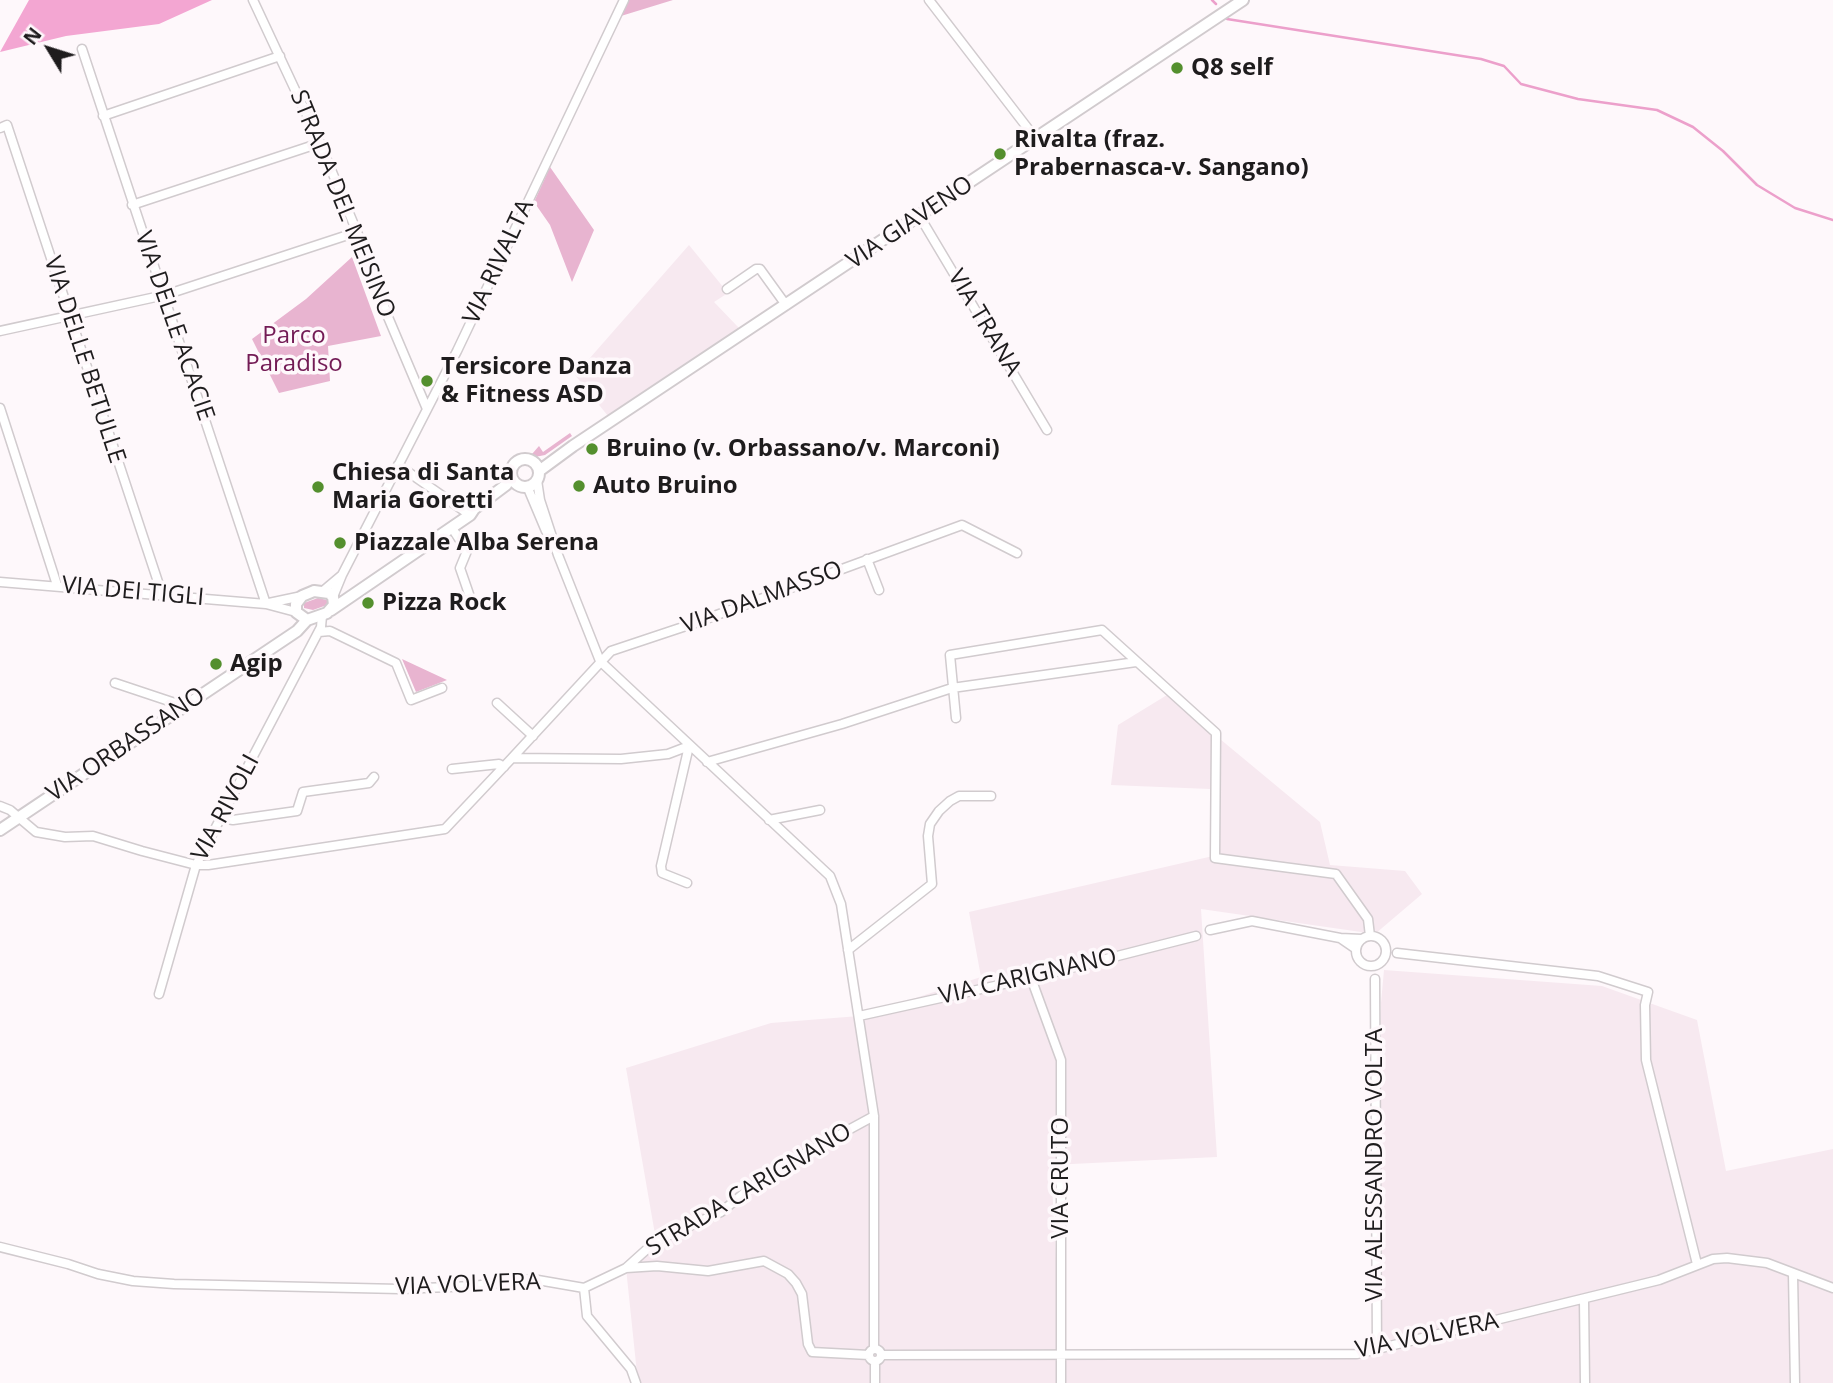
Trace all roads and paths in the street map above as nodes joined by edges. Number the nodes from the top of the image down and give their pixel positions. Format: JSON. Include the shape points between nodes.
{"nodes":[{"id":1,"x":253,"y":0,"type":"edge"},
{"id":2,"x":624,"y":0,"type":"edge"},
{"id":3,"x":929,"y":0,"type":"edge"},
{"id":4,"x":1243,"y":0,"type":"edge"},
{"id":5,"x":82,"y":49,"type":"dead end"},
{"id":6,"x":280,"y":56,"type":"junction"},
{"id":7,"x":103,"y":116,"type":"junction"},
{"id":8,"x":4,"y":127,"type":"edge"},
{"id":9,"x":1036,"y":139,"type":"junction"},
{"id":10,"x":320,"y":143,"type":"junction"},
{"id":11,"x":132,"y":205,"type":"junction"},
{"id":12,"x":920,"y":217,"type":"junction"},
{"id":13,"x":357,"y":232,"type":"junction"},
{"id":14,"x":727,"y":289,"type":"dead end"},
{"id":15,"x":165,"y":295,"type":"junction"},
{"id":16,"x":786,"y":306,"type":"junction"},
{"id":17,"x":70,"y":317,"type":"junction"},
{"id":18,"x":0,"y":331,"type":"edge"},
{"id":19,"x":0,"y":408,"type":"edge"},
{"id":20,"x":426,"y":409,"type":"junction"},
{"id":21,"x":1047,"y":430,"type":"dead end"},
{"id":22,"x":398,"y":465,"type":"junction"},
{"id":23,"x":512,"y":476,"type":"junction"},
{"id":24,"x":532,"y":477,"type":"junction"},
{"id":25,"x":470,"y":515,"type":"junction"},
{"id":26,"x":452,"y":528,"type":"junction"},
{"id":27,"x":1017,"y":553,"type":"dead end"},
{"id":28,"x":867,"y":559,"type":"junction"},
{"id":29,"x":0,"y":582,"type":"edge"},
{"id":30,"x":369,"y":583,"type":"junction"},
{"id":31,"x":57,"y":585,"type":"junction"},
{"id":32,"x":879,"y":590,"type":"dead end"},
{"id":33,"x":162,"y":594,"type":"junction"},
{"id":34,"x":328,"y":594,"type":"junction"},
{"id":35,"x":469,"y":594,"type":"dead end"},
{"id":36,"x":302,"y":596,"type":"junction"},
{"id":37,"x":266,"y":604,"type":"junction"},
{"id":38,"x":327,"y":613,"type":"junction"},
{"id":39,"x":301,"y":616,"type":"junction"},
{"id":40,"x":319,"y":632,"type":"junction"},
{"id":41,"x":600,"y":661,"type":"junction"},
{"id":42,"x":1136,"y":662,"type":"junction"},
{"id":43,"x":115,"y":682,"type":"dead end"},
{"id":44,"x":442,"y":688,"type":"dead end"},
{"id":45,"x":953,"y":688,"type":"junction"},
{"id":46,"x":497,"y":703,"type":"dead end"},
{"id":47,"x":184,"y":706,"type":"junction"},
{"id":48,"x":956,"y":718,"type":"dead end"},
{"id":49,"x":533,"y":736,"type":"junction"},
{"id":50,"x":689,"y":746,"type":"junction"},
{"id":51,"x":512,"y":758,"type":"junction"},
{"id":52,"x":707,"y":762,"type":"junction"},
{"id":53,"x":503,"y":767,"type":"junction"},
{"id":54,"x":452,"y":769,"type":"dead end"},
{"id":55,"x":374,"y":777,"type":"dead end"},
{"id":56,"x":991,"y":796,"type":"dead end"},
{"id":57,"x":0,"y":806,"type":"edge"},
{"id":58,"x":820,"y":810,"type":"dead end"},
{"id":59,"x":17,"y":818,"type":"junction"},
{"id":60,"x":221,"y":818,"type":"junction"},
{"id":61,"x":769,"y":820,"type":"junction"},
{"id":62,"x":0,"y":830,"type":"edge"},
{"id":63,"x":196,"y":865,"type":"junction"},
{"id":64,"x":687,"y":883,"type":"dead end"},
{"id":65,"x":1210,"y":930,"type":"dead end"},
{"id":66,"x":1196,"y":936,"type":"dead end"},
{"id":67,"x":1340,"y":938,"type":"junction"},
{"id":68,"x":1366,"y":938,"type":"junction"},
{"id":69,"x":1385,"y":948,"type":"junction"},
{"id":70,"x":1356,"y":949,"type":"junction"},
{"id":71,"x":848,"y":950,"type":"junction"},
{"id":72,"x":1396,"y":953,"type":"junction"},
{"id":73,"x":1381,"y":960,"type":"junction"},
{"id":74,"x":1365,"y":964,"type":"junction"},
{"id":75,"x":1031,"y":978,"type":"junction"},
{"id":76,"x":1375,"y":979,"type":"junction"},
{"id":77,"x":159,"y":993,"type":"dead end"},
{"id":78,"x":859,"y":1016,"type":"junction"},
{"id":79,"x":874,"y":1116,"type":"junction"},
{"id":80,"x":0,"y":1247,"type":"edge"},
{"id":81,"x":1697,"y":1264,"type":"junction"},
{"id":82,"x":626,"y":1268,"type":"junction"},
{"id":83,"x":1793,"y":1274,"type":"junction"},
{"id":84,"x":584,"y":1288,"type":"junction"},
{"id":85,"x":1833,"y":1288,"type":"edge"},
{"id":86,"x":1584,"y":1300,"type":"junction"},
{"id":87,"x":1377,"y":1350,"type":"junction"},
{"id":88,"x":1061,"y":1354,"type":"junction"},
{"id":89,"x":875,"y":1355,"type":"junction"},
{"id":90,"x":636,"y":1383,"type":"edge"},
{"id":91,"x":875,"y":1383,"type":"edge"},
{"id":92,"x":1061,"y":1383,"type":"edge"},
{"id":93,"x":1585,"y":1383,"type":"edge"},
{"id":94,"x":1795,"y":1383,"type":"edge"}],
"edges":[{"from":1,"to":6,"type":"street","name":"STRADA DEL MEISINO"},
{"from":2,"to":20,"type":"street","name":"VIA RIVALTA"},
{"from":3,"to":9,"type":"street"},
{"from":4,"to":9,"type":"main road","name":"VIA GIAVENO"},
{"from":5,"to":7,"type":"street","name":"VIA DELLE ACACIE"},
{"from":6,"to":7,"type":"street"},
{"from":6,"to":10,"type":"street","name":"STRADA DEL MEISINO"},
{"from":7,"to":11,"type":"street","name":"VIA DELLE ACACIE"},
{"from":8,"to":17,"type":"street","name":"VIA DELLE BETULLE"},
{"from":9,"to":12,"type":"main road","name":"VIA GIAVENO"},
{"from":10,"to":11,"type":"street"},
{"from":10,"to":13,"type":"street","name":"STRADA DEL MEISINO"},
{"from":11,"to":15,"type":"street","name":"VIA DELLE ACACIE"},
{"from":12,"to":16,"type":"main road","name":"VIA GIAVENO"},
{"from":12,"to":21,"type":"street","name":"VIA TRANA"},
{"from":13,"to":15,"type":"street"},
{"from":13,"to":20,"type":"street","name":"STRADA DEL MEISINO"},
{"from":14,"to":16,"type":"street","via":[[760,269]]},
{"from":15,"to":17,"type":"street"},
{"from":15,"to":37,"type":"street","name":"VIA DELLE ACACIE"},
{"from":16,"to":24,"type":"main road"},
{"from":17,"to":18,"type":"street"},
{"from":17,"to":33,"type":"street","name":"VIA DELLE BETULLE"},
{"from":19,"to":31,"type":"street"},
{"from":20,"to":22,"type":"street","name":"VIA RIVALTA"},
{"from":22,"to":25,"type":"street"},
{"from":22,"to":34,"type":"street","name":"VIA RIVALTA"},
{"from":23,"to":24,"type":"main road","via":[[515,482]]},
{"from":23,"to":24,"type":"main road","via":[[512,467],[527,459]]},
{"from":23,"to":25,"type":"main road"},
{"from":24,"to":25,"type":"main road"},
{"from":24,"to":41,"type":"street"},
{"from":25,"to":26,"type":"main road"},
{"from":26,"to":30,"type":"main road"},
{"from":26,"to":35,"type":"street","via":[[467,551],[460,568]]},
{"from":27,"to":28,"type":"street","name":"VIA DALMASSO","via":[[962,525]]},
{"from":28,"to":32,"type":"street"},
{"from":28,"to":41,"type":"street","name":"VIA DALMASSO","via":[[611,651]]},
{"from":29,"to":31,"type":"street","name":"VIA DEI TIGLI"},
{"from":30,"to":34,"type":"main road","via":[[342,596]]},
{"from":30,"to":38,"type":"main road"},
{"from":31,"to":33,"type":"street","name":"VIA DEI TIGLI"},
{"from":33,"to":37,"type":"street","name":"VIA DEI TIGLI"},
{"from":34,"to":36,"type":"main road","via":[[314,591]]},
{"from":34,"to":38,"type":"main road","via":[[334,605]]},
{"from":36,"to":37,"type":"street","name":"VIA DEI TIGLI"},
{"from":36,"to":39,"type":"main road","name":"VIA ORBASSANO","via":[[296,604]]},
{"from":37,"to":39,"type":"street","name":"VIA DEI TIGLI"},
{"from":38,"to":39,"type":"main road"},
{"from":38,"to":40,"type":"street","name":"VIA RIVOLI"},
{"from":39,"to":40,"type":"street"},
{"from":39,"to":47,"type":"main road","name":"VIA ORBASSANO","via":[[286,637]]},
{"from":40,"to":44,"type":"street","via":[[330,631],[396,663],[411,700]]},
{"from":40,"to":60,"type":"street","name":"VIA RIVOLI"},
{"from":41,"to":49,"type":"street","name":"VIA DALMASSO"},
{"from":41,"to":50,"type":"street"},
{"from":42,"to":45,"type":"street"},
{"from":42,"to":45,"type":"street","via":[[1097,629],[950,654]]},
{"from":42,"to":68,"type":"street","via":[[1216,733],[1215,858],[1336,874],[1368,919]]},
{"from":43,"to":47,"type":"street"},
{"from":45,"to":48,"type":"street"},
{"from":45,"to":52,"type":"street"},
{"from":46,"to":49,"type":"street"},
{"from":47,"to":59,"type":"main road","name":"VIA ORBASSANO"},
{"from":49,"to":51,"type":"street","name":"VIA DALMASSO"},
{"from":50,"to":51,"type":"street","via":[[668,754],[621,759]]},
{"from":50,"to":52,"type":"street"},
{"from":50,"to":64,"type":"street","via":[[661,866],[662,873]]},
{"from":51,"to":53,"type":"street","name":"VIA DALMASSO"},
{"from":52,"to":61,"type":"street"},
{"from":53,"to":54,"type":"street"},
{"from":53,"to":63,"type":"street","name":"VIA DALMASSO","via":[[445,829]]},
{"from":55,"to":60,"type":"street","via":[[369,783],[303,792],[297,811]]},
{"from":56,"to":71,"type":"street","via":[[959,796],[939,811],[928,836],[932,884]]},
{"from":57,"to":59,"type":"street"},
{"from":58,"to":61,"type":"street"},
{"from":59,"to":62,"type":"main road","name":"VIA ORBASSANO"},
{"from":59,"to":63,"type":"street","via":[[36,832],[93,836]]},
{"from":60,"to":63,"type":"street","name":"VIA RIVOLI"},
{"from":61,"to":71,"type":"street","via":[[830,876],[841,904]]},
{"from":63,"to":77,"type":"street","name":"VIA RIVOLI"},
{"from":65,"to":67,"type":"street","via":[[1252,921]]},
{"from":66,"to":75,"type":"street","name":"VIA CARIGNANO"},
{"from":67,"to":68,"type":"street"},
{"from":67,"to":70,"type":"street"},
{"from":68,"to":69,"type":"street","via":[[1378,938]]},
{"from":68,"to":70,"type":"street"},
{"from":69,"to":72,"type":"street"},
{"from":69,"to":73,"type":"street"},
{"from":70,"to":74,"type":"street"},
{"from":71,"to":78,"type":"street"},
{"from":72,"to":73,"type":"street"},
{"from":72,"to":81,"type":"street","via":[[1598,976],[1648,992],[1646,1060]]},
{"from":73,"to":74,"type":"street"},
{"from":73,"to":76,"type":"street","name":"VIA ALESSANDRO VOLTA"},
{"from":74,"to":76,"type":"street"},
{"from":75,"to":78,"type":"street","name":"VIA CARIGNANO"},
{"from":75,"to":88,"type":"street","name":"VIA CRUTO","via":[[1061,1060]]},
{"from":76,"to":87,"type":"street","name":"VIA ALESSANDRO VOLTA"},
{"from":78,"to":79,"type":"street"},
{"from":79,"to":82,"type":"street","name":"STRADA CARIGNANO","via":[[769,1173],[721,1212],[656,1241]]},
{"from":79,"to":89,"type":"street"},
{"from":80,"to":84,"type":"street","name":"VIA VOLVERA","via":[[98,1274],[160,1283],[400,1289],[532,1279]]},
{"from":81,"to":83,"type":"street","name":"VIA VOLVERA","via":[[1738,1259],[1767,1263]]},
{"from":81,"to":86,"type":"street","name":"VIA VOLVERA","via":[[1659,1280]]},
{"from":82,"to":84,"type":"street","name":"VIA VOLVERA"},
{"from":82,"to":89,"type":"street","name":"VIA VOLVERA","via":[[657,1266],[708,1272],[769,1262],[793,1277],[802,1294],[807,1344],[812,1352]]},
{"from":83,"to":85,"type":"street","name":"VIA VOLVERA"},
{"from":83,"to":94,"type":"street"},
{"from":84,"to":90,"type":"street","via":[[587,1316],[631,1369]]},
{"from":86,"to":87,"type":"street","name":"VIA VOLVERA"},
{"from":86,"to":93,"type":"street"},
{"from":87,"to":88,"type":"street","name":"VIA VOLVERA","via":[[1321,1355]]},
{"from":88,"to":89,"type":"street","name":"VIA VOLVERA"},
{"from":88,"to":92,"type":"street","name":"VIA CRUTO"},
{"from":89,"to":91,"type":"street"}]}
